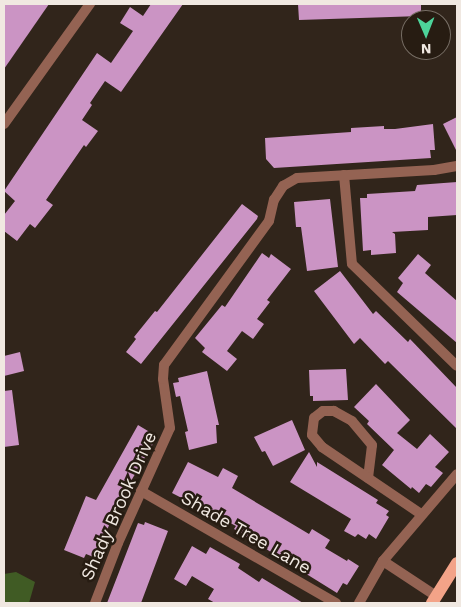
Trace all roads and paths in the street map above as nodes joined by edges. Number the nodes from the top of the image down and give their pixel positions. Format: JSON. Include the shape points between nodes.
{"nodes":[{"id":1,"x":90,"y":4,"type":"edge"},
{"id":2,"x":4,"y":124,"type":"edge"},
{"id":3,"x":457,"y":166,"type":"edge"},
{"id":4,"x":344,"y":175,"type":"junction"},
{"id":5,"x":457,"y":366,"type":"edge"},
{"id":6,"x":457,"y":474,"type":"edge"},
{"id":7,"x":368,"y":478,"type":"junction"},
{"id":8,"x":141,"y":491,"type":"junction"},
{"id":9,"x":421,"y":514,"type":"junction"},
{"id":10,"x":383,"y":561,"type":"junction"},
{"id":11,"x":457,"y":563,"type":"edge"},
{"id":12,"x":434,"y":600,"type":"edge"},
{"id":13,"x":95,"y":603,"type":"edge"},
{"id":14,"x":336,"y":603,"type":"edge"},
{"id":15,"x":359,"y":603,"type":"edge"}],
"edges":[{"from":1,"to":2,"type":"street"},
{"from":3,"to":4,"type":"street","name":"Shady Brook Drive"},
{"from":4,"to":5,"type":"street","via":[[352,264]]},
{"from":4,"to":8,"type":"street","name":"Shady Brook Drive","via":[[297,178],[283,186],[274,200],[268,222],[171,353],[164,365],[163,379],[170,428]]},
{"from":6,"to":9,"type":"street"},
{"from":7,"to":7,"type":"street","via":[[372,445],[352,421],[334,411],[323,411],[314,418],[312,435],[322,447]]},
{"from":7,"to":9,"type":"street"},
{"from":8,"to":13,"type":"street","name":"Shady Brook Drive"},
{"from":8,"to":14,"type":"street","name":"Shade Tree Lane"},
{"from":9,"to":10,"type":"street"},
{"from":10,"to":12,"type":"street"},
{"from":10,"to":15,"type":"street"},
{"from":11,"to":12,"type":"main road"}]}
